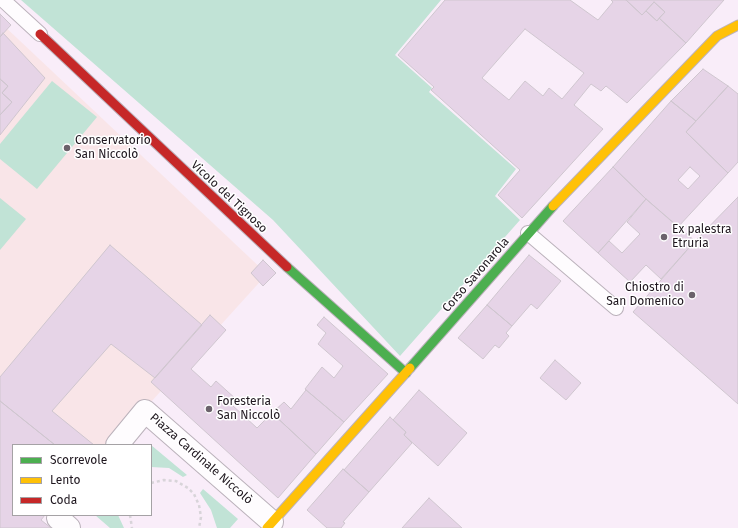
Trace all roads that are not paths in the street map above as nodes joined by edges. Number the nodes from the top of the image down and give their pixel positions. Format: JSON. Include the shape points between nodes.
{"nodes":[{"id":1,"x":3,"y":0,"type":"edge"},
{"id":2,"x":738,"y":25,"type":"edge"},
{"id":3,"x":40,"y":34,"type":"joint"},
{"id":4,"x":528,"y":233,"type":"junction"},
{"id":5,"x":616,"y":308,"type":"dead end"},
{"id":6,"x":406,"y":373,"type":"junction"},
{"id":7,"x":118,"y":444,"type":"edge"},
{"id":8,"x":59,"y":516,"type":"edge"},
{"id":9,"x":274,"y":521,"type":"edge"},
{"id":10,"x":69,"y":528,"type":"edge"}],
"edges":[{"from":1,"to":3,"type":"lane"},
{"from":2,"to":4,"type":"street","name":"Corso Savonarola","via":[[717,36]]},
{"from":3,"to":6,"type":"street","name":"Vicolo del Tignoso","via":[[256,239]]},
{"from":4,"to":5,"type":"lane"},
{"from":4,"to":6,"type":"street","name":"Corso Savonarola"},
{"from":6,"to":9,"type":"street","name":"Corso Savonarola"},
{"from":7,"to":9,"type":"street","name":"Piazza Cardinale Niccolò","via":[[146,410]]},
{"from":8,"to":10,"type":"street","via":[[58,518]]}]}
